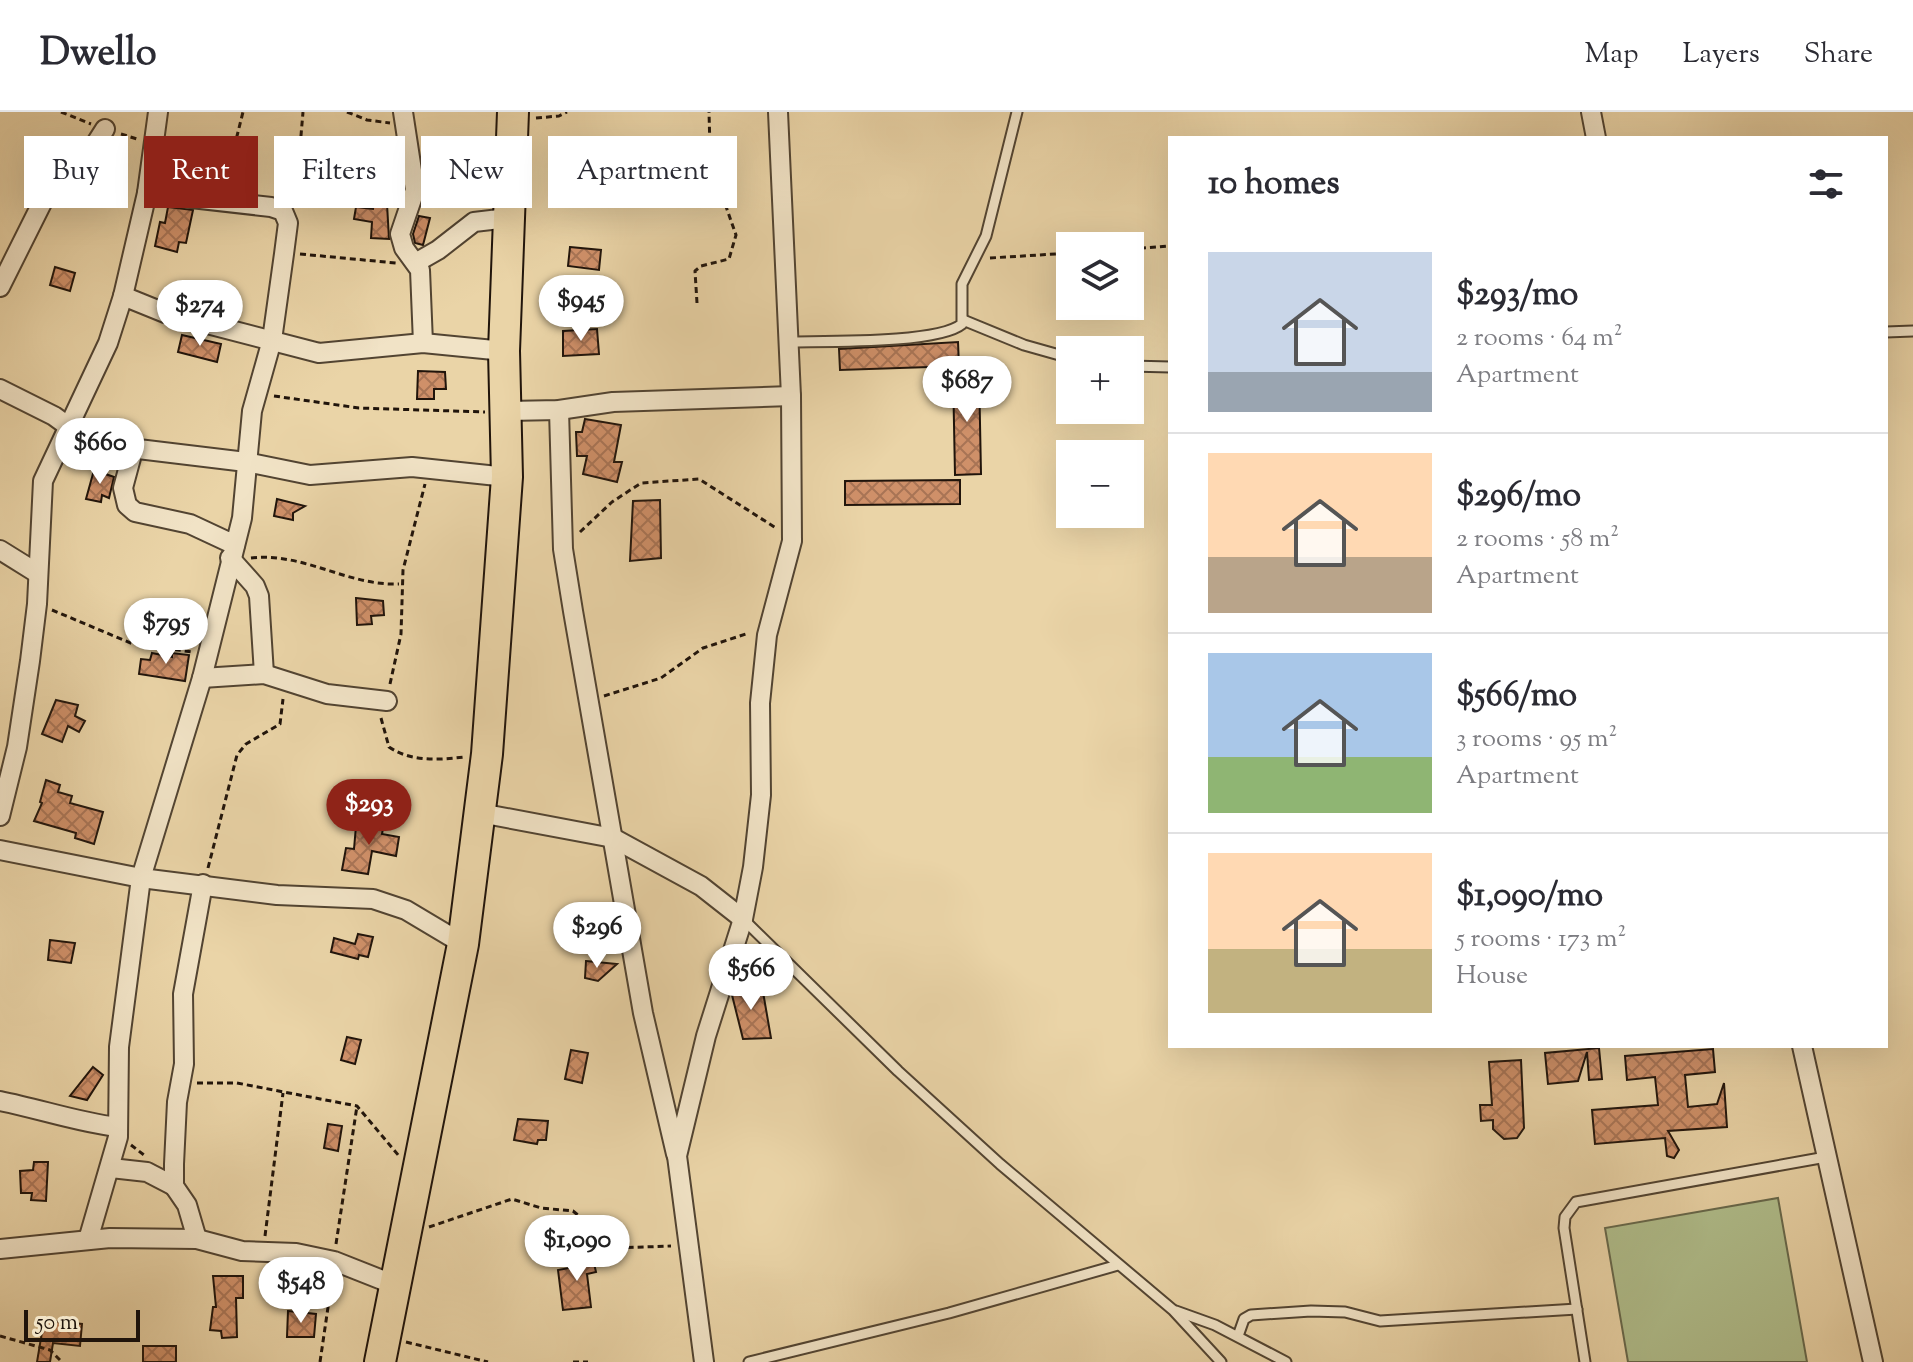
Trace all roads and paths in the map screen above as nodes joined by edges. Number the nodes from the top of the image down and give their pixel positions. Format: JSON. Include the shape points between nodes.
{"nodes":[{"id":1,"x":158,"y":112,"type":"edge"},
{"id":2,"x":243,"y":112,"type":"edge"},
{"id":3,"x":303,"y":112,"type":"edge"},
{"id":4,"x":347,"y":112,"type":"edge"},
{"id":5,"x":567,"y":112,"type":"edge"},
{"id":6,"x":709,"y":112,"type":"edge"},
{"id":7,"x":778,"y":112,"type":"edge"},
{"id":8,"x":1017,"y":112,"type":"edge"},
{"id":9,"x":1591,"y":112,"type":"edge"},
{"id":10,"x":513,"y":115,"type":"edge"},
{"id":11,"x":402,"y":118,"type":"edge"},
{"id":12,"x":105,"y":129,"type":"dead end"},
{"id":13,"x":155,"y":136,"type":"edge"},
{"id":14,"x":237,"y":136,"type":"edge"},
{"id":15,"x":1596,"y":136,"type":"edge"},
{"id":16,"x":144,"y":206,"type":"edge"},
{"id":17,"x":258,"y":206,"type":"edge"},
{"id":18,"x":287,"y":216,"type":"junction"},
{"id":19,"x":508,"y":218,"type":"junction"},
{"id":20,"x":1168,"y":246,"type":"edge"},
{"id":21,"x":1144,"y":248,"type":"edge"},
{"id":22,"x":284,"y":254,"type":"junction"},
{"id":23,"x":1056,"y":254,"type":"edge"},
{"id":24,"x":974,"y":259,"type":"junction"},
{"id":25,"x":417,"y":262,"type":"junction"},
{"id":26,"x":0,"y":287,"type":"edge"},
{"id":27,"x":123,"y":296,"type":"junction"},
{"id":28,"x":697,"y":303,"type":"dead end"},
{"id":29,"x":963,"y":320,"type":"junction"},
{"id":30,"x":1913,"y":331,"type":"edge"},
{"id":31,"x":1888,"y":332,"type":"edge"},
{"id":32,"x":272,"y":340,"type":"junction"},
{"id":33,"x":788,"y":342,"type":"junction"},
{"id":34,"x":423,"y":343,"type":"junction"},
{"id":35,"x":504,"y":351,"type":"junction"},
{"id":36,"x":1056,"y":355,"type":"edge"},
{"id":37,"x":1144,"y":366,"type":"edge"},
{"id":38,"x":1168,"y":367,"type":"edge"},
{"id":39,"x":0,"y":389,"type":"edge"},
{"id":40,"x":256,"y":393,"type":"junction"},
{"id":41,"x":791,"y":396,"type":"junction"},
{"id":42,"x":559,"y":410,"type":"junction"},
{"id":43,"x":505,"y":411,"type":"junction"},
{"id":44,"x":69,"y":428,"type":"junction"},
{"id":45,"x":134,"y":447,"type":"junction"},
{"id":46,"x":246,"y":462,"type":"junction"},
{"id":47,"x":429,"y":468,"type":"junction"},
{"id":48,"x":507,"y":477,"type":"junction"},
{"id":49,"x":792,"y":541,"type":"junction"},
{"id":50,"x":563,"y":549,"type":"junction"},
{"id":51,"x":0,"y":550,"type":"edge"},
{"id":52,"x":233,"y":552,"type":"junction"},
{"id":53,"x":37,"y":573,"type":"junction"},
{"id":54,"x":400,"y":584,"type":"junction"},
{"id":55,"x":37,"y":604,"type":"junction"},
{"id":56,"x":767,"y":635,"type":"junction"},
{"id":57,"x":206,"y":655,"type":"junction"},
{"id":58,"x":264,"y":674,"type":"junction"},
{"id":59,"x":202,"y":678,"type":"junction"},
{"id":60,"x":285,"y":679,"type":"junction"},
{"id":61,"x":589,"y":700,"type":"junction"},
{"id":62,"x":387,"y":701,"type":"junction"},
{"id":63,"x":487,"y":754,"type":"junction"},
{"id":64,"x":480,"y":813,"type":"junction"},
{"id":65,"x":0,"y":816,"type":"edge"},
{"id":66,"x":613,"y":838,"type":"junction"},
{"id":67,"x":0,"y":850,"type":"edge"},
{"id":68,"x":141,"y":878,"type":"junction"},
{"id":69,"x":203,"y":884,"type":"junction"},
{"id":70,"x":743,"y":919,"type":"junction"},
{"id":71,"x":463,"y":944,"type":"junction"},
{"id":72,"x":1802,"y":1048,"type":"edge"},
{"id":73,"x":182,"y":1082,"type":"junction"},
{"id":74,"x":283,"y":1092,"type":"junction"},
{"id":75,"x":0,"y":1101,"type":"edge"},
{"id":76,"x":357,"y":1106,"type":"junction"},
{"id":77,"x":117,"y":1127,"type":"junction"},
{"id":78,"x":677,"y":1156,"type":"junction"},
{"id":79,"x":1826,"y":1157,"type":"junction"},
{"id":80,"x":111,"y":1168,"type":"junction"},
{"id":81,"x":417,"y":1177,"type":"junction"},
{"id":82,"x":174,"y":1186,"type":"junction"},
{"id":83,"x":406,"y":1235,"type":"junction"},
{"id":84,"x":197,"y":1239,"type":"junction"},
{"id":85,"x":88,"y":1240,"type":"junction"},
{"id":86,"x":687,"y":1245,"type":"junction"},
{"id":87,"x":0,"y":1249,"type":"edge"},
{"id":88,"x":263,"y":1252,"type":"junction"},
{"id":89,"x":334,"y":1261,"type":"junction"},
{"id":90,"x":1118,"y":1265,"type":"junction"},
{"id":91,"x":395,"y":1285,"type":"junction"},
{"id":92,"x":1577,"y":1309,"type":"junction"},
{"id":93,"x":1173,"y":1310,"type":"junction"},
{"id":94,"x":0,"y":1336,"type":"edge"},
{"id":95,"x":1238,"y":1336,"type":"junction"},
{"id":96,"x":383,"y":1349,"type":"edge"},
{"id":97,"x":62,"y":1362,"type":"edge"},
{"id":98,"x":320,"y":1362,"type":"edge"},
{"id":99,"x":488,"y":1362,"type":"edge"},
{"id":100,"x":573,"y":1362,"type":"edge"},
{"id":101,"x":588,"y":1362,"type":"edge"},
{"id":102,"x":704,"y":1362,"type":"edge"},
{"id":103,"x":749,"y":1362,"type":"edge"},
{"id":104,"x":1221,"y":1362,"type":"edge"},
{"id":105,"x":1286,"y":1362,"type":"edge"},
{"id":106,"x":1585,"y":1362,"type":"edge"},
{"id":107,"x":1873,"y":1362,"type":"edge"}],
"edges":[{"from":1,"to":13,"type":"street"},
{"from":2,"to":14,"type":"path"},
{"from":3,"to":18,"type":"path"},
{"from":4,"to":11,"type":"path","via":[[367,120]]},
{"from":5,"to":10,"type":"path"},
{"from":6,"to":28,"type":"path","via":[[710,149],[735,242],[729,259],[695,271]]},
{"from":7,"to":33,"type":"street"},
{"from":8,"to":24,"type":"lane","via":[[986,236]]},
{"from":9,"to":15,"type":"street"},
{"from":10,"to":19,"type":"highway"},
{"from":11,"to":25,"type":"street","via":[[415,190],[400,234]]},
{"from":12,"to":26,"type":"street","via":[[84,162],[50,187]]},
{"from":16,"to":27,"type":"street"},
{"from":17,"to":18,"type":"street"},
{"from":18,"to":22,"type":"street"},
{"from":19,"to":25,"type":"street","via":[[474,222]]},
{"from":19,"to":35,"type":"highway"},
{"from":20,"to":21,"type":"path"},
{"from":22,"to":25,"type":"path"},
{"from":22,"to":32,"type":"street"},
{"from":23,"to":24,"type":"path"},
{"from":24,"to":29,"type":"lane","via":[[962,284]]},
{"from":25,"to":34,"type":"street"},
{"from":27,"to":32,"type":"street","via":[[165,313]]},
{"from":27,"to":44,"type":"street"},
{"from":29,"to":33,"type":"lane","via":[[948,332]]},
{"from":29,"to":36,"type":"lane"},
{"from":30,"to":31,"type":"lane"},
{"from":32,"to":34,"type":"street","via":[[319,353]]},
{"from":32,"to":40,"type":"street"},
{"from":33,"to":41,"type":"street"},
{"from":34,"to":35,"type":"street"},
{"from":35,"to":43,"type":"highway"},
{"from":37,"to":38,"type":"lane"},
{"from":39,"to":44,"type":"street"},
{"from":40,"to":43,"type":"path","via":[[359,408],[455,414]]},
{"from":40,"to":46,"type":"street"},
{"from":41,"to":42,"type":"street","via":[[613,402]]},
{"from":41,"to":49,"type":"street"},
{"from":42,"to":43,"type":"street"},
{"from":42,"to":50,"type":"street"},
{"from":43,"to":48,"type":"highway"},
{"from":44,"to":45,"type":"street","via":[[87,440]]},
{"from":44,"to":53,"type":"street","via":[[43,481]]},
{"from":45,"to":46,"type":"street"},
{"from":45,"to":52,"type":"street","via":[[123,488],[127,505],[135,512],[190,524]]},
{"from":46,"to":47,"type":"street","via":[[310,475]]},
{"from":46,"to":52,"type":"street","via":[[242,518]]},
{"from":47,"to":48,"type":"street"},
{"from":47,"to":54,"type":"path"},
{"from":48,"to":63,"type":"highway"},
{"from":49,"to":50,"type":"path","via":[[699,479],[641,483],[612,502]]},
{"from":49,"to":56,"type":"street"},
{"from":50,"to":61,"type":"street"},
{"from":51,"to":53,"type":"street"},
{"from":52,"to":54,"type":"path","via":[[249,559],[289,558],[360,583]]},
{"from":52,"to":57,"type":"street"},
{"from":52,"to":58,"type":"street","via":[[259,596]]},
{"from":53,"to":55,"type":"street"},
{"from":54,"to":62,"type":"path","via":[[399,652]]},
{"from":55,"to":57,"type":"path","via":[[133,644]]},
{"from":55,"to":65,"type":"street","via":[[17,747]]},
{"from":56,"to":61,"type":"path","via":[[725,639],[661,678]]},
{"from":56,"to":70,"type":"street","via":[[760,703],[761,795]]},
{"from":57,"to":59,"type":"street"},
{"from":58,"to":59,"type":"street"},
{"from":58,"to":60,"type":"street"},
{"from":59,"to":68,"type":"street"},
{"from":60,"to":62,"type":"street","via":[[327,694]]},
{"from":60,"to":69,"type":"path","via":[[280,724],[237,755]]},
{"from":61,"to":66,"type":"street"},
{"from":62,"to":63,"type":"path","via":[[383,731],[389,747],[400,755],[427,759]]},
{"from":63,"to":64,"type":"highway"},
{"from":64,"to":66,"type":"street"},
{"from":64,"to":71,"type":"highway"},
{"from":66,"to":70,"type":"street","via":[[701,886]]},
{"from":66,"to":78,"type":"street","via":[[643,1013]]},
{"from":67,"to":68,"type":"street"},
{"from":68,"to":69,"type":"street"},
{"from":68,"to":77,"type":"street","via":[[119,1047]]},
{"from":69,"to":71,"type":"street","via":[[277,895],[373,899],[406,910]]},
{"from":69,"to":73,"type":"street","via":[[184,981]]},
{"from":70,"to":78,"type":"street","via":[[706,1036]]},
{"from":70,"to":90,"type":"lane","via":[[909,1082]]},
{"from":71,"to":81,"type":"highway"},
{"from":72,"to":79,"type":"street"},
{"from":73,"to":74,"type":"path","via":[[237,1083]]},
{"from":73,"to":82,"type":"street"},
{"from":74,"to":76,"type":"path"},
{"from":74,"to":88,"type":"path"},
{"from":75,"to":77,"type":"street"},
{"from":76,"to":81,"type":"path"},
{"from":76,"to":89,"type":"path"},
{"from":77,"to":80,"type":"street"},
{"from":78,"to":86,"type":"street"},
{"from":79,"to":92,"type":"lane","via":[[1576,1202],[1564,1228]]},
{"from":79,"to":107,"type":"street"},
{"from":80,"to":82,"type":"street","via":[[147,1172]]},
{"from":80,"to":85,"type":"street"},
{"from":81,"to":83,"type":"highway"},
{"from":82,"to":84,"type":"street","via":[[187,1205]]},
{"from":83,"to":86,"type":"path","via":[[512,1199],[573,1211],[597,1239],[616,1248]]},
{"from":83,"to":91,"type":"highway"},
{"from":84,"to":85,"type":"street"},
{"from":84,"to":88,"type":"street"},
{"from":85,"to":87,"type":"street"},
{"from":86,"to":102,"type":"street"},
{"from":88,"to":89,"type":"street"},
{"from":89,"to":91,"type":"street"},
{"from":89,"to":98,"type":"path"},
{"from":90,"to":93,"type":"lane"},
{"from":90,"to":103,"type":"lane"},
{"from":91,"to":96,"type":"highway"},
{"from":92,"to":95,"type":"lane","via":[[1380,1321],[1330,1311],[1268,1313],[1244,1319]]},
{"from":92,"to":106,"type":"lane"},
{"from":93,"to":95,"type":"lane"},
{"from":93,"to":104,"type":"lane"},
{"from":94,"to":97,"type":"path","via":[[50,1350]]},
{"from":95,"to":105,"type":"lane"},
{"from":96,"to":99,"type":"path"},
{"from":100,"to":101,"type":"path"}]}
